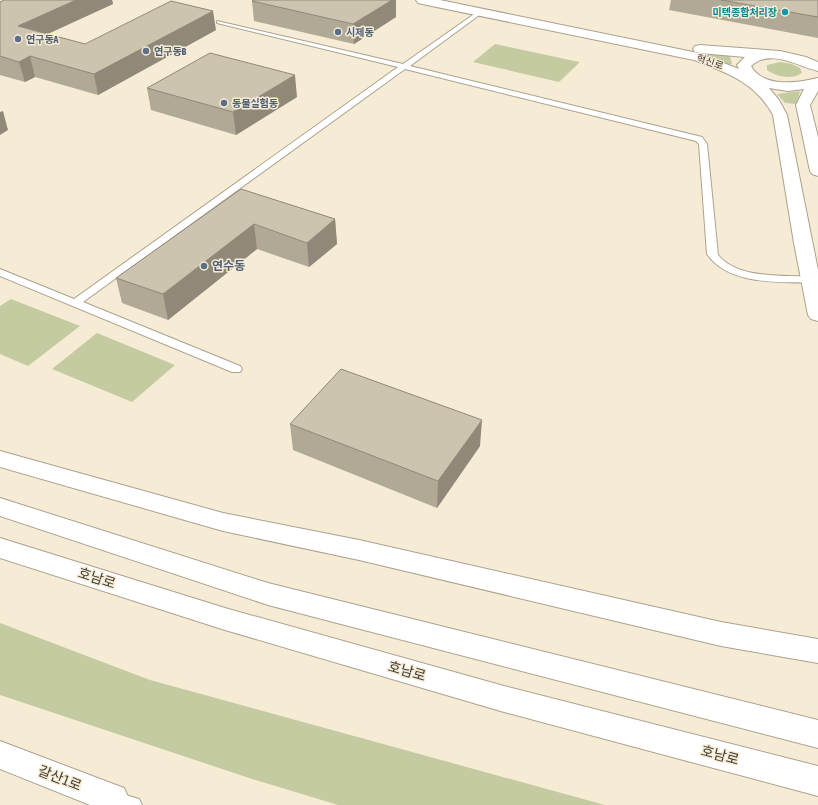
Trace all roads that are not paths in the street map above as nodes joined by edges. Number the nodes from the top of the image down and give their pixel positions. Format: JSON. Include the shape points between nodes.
{"nodes":[{"id":1,"x":422,"y":0,"type":"edge"},
{"id":2,"x":464,"y":0,"type":"edge"},
{"id":3,"x":480,"y":12,"type":"junction"},
{"id":4,"x":219,"y":22,"type":"dead end"},
{"id":5,"x":766,"y":55,"type":"junction"},
{"id":6,"x":816,"y":65,"type":"edge"},
{"id":7,"x":404,"y":67,"type":"junction"},
{"id":8,"x":753,"y":79,"type":"junction"},
{"id":9,"x":817,"y":83,"type":"edge"},
{"id":10,"x":818,"y":171,"type":"edge"},
{"id":11,"x":0,"y":272,"type":"edge"},
{"id":12,"x":814,"y":280,"type":"edge"},
{"id":13,"x":76,"y":302,"type":"junction"},
{"id":14,"x":818,"y":315,"type":"edge"},
{"id":15,"x":236,"y":369,"type":"dead end"},
{"id":16,"x":0,"y":459,"type":"edge"},
{"id":17,"x":0,"y":507,"type":"edge"},
{"id":18,"x":0,"y":548,"type":"edge"},
{"id":19,"x":818,"y":651,"type":"edge"},
{"id":20,"x":818,"y":734,"type":"edge"},
{"id":21,"x":0,"y":754,"type":"edge"},
{"id":22,"x":818,"y":781,"type":"edge"},
{"id":23,"x":118,"y":803,"type":"edge"}],
"edges":[{"from":1,"to":3,"type":"main road","name":"혁신로"},
{"from":2,"to":5,"type":"main road","name":"혁신로","via":[[706,50]]},
{"from":3,"to":7,"type":"lane"},
{"from":3,"to":8,"type":"main road","name":"혁신로","via":[[698,57]]},
{"from":4,"to":7,"type":"lane"},
{"from":5,"to":6,"type":"main road","name":"혁신로","via":[[788,56]]},
{"from":5,"to":8,"type":"main road","name":"혁신로","via":[[754,57],[744,64],[745,71]]},
{"from":7,"to":12,"type":"lane","via":[[699,139],[704,144],[712,254],[723,265],[736,272]]},
{"from":7,"to":13,"type":"lane"},
{"from":8,"to":9,"type":"main road","name":"혁신로","via":[[789,87]]},
{"from":8,"to":12,"type":"main road","name":"혁신로","via":[[775,102],[780,114]]},
{"from":9,"to":10,"type":"main road","name":"혁신로","via":[[804,105]]},
{"from":11,"to":13,"type":"lane"},
{"from":12,"to":14,"type":"main road","name":"혁신로"},
{"from":13,"to":15,"type":"lane"},
{"from":16,"to":19,"type":"main road","via":[[223,522],[367,552],[721,634]]},
{"from":17,"to":20,"type":"main road","via":[[268,594]]},
{"from":18,"to":22,"type":"main road","name":"호남로","via":[[225,619],[504,699]]},
{"from":21,"to":23,"type":"main road","name":"갈산1로"}]}
